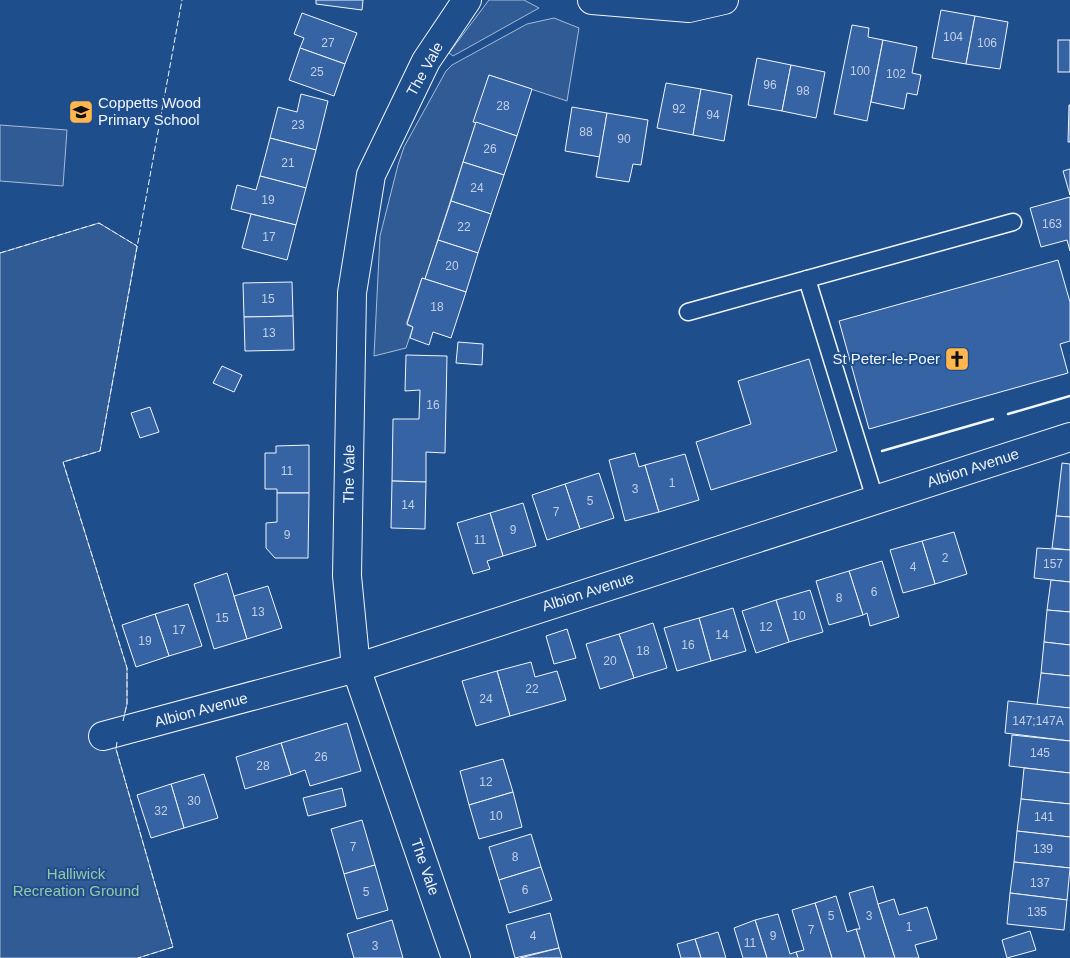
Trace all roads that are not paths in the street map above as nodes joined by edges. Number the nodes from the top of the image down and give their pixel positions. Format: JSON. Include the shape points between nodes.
{"nodes":[{"id":1,"x":467,"y":0,"type":"edge"},
{"id":2,"x":592,"y":0,"type":"edge"},
{"id":3,"x":724,"y":0,"type":"edge"},
{"id":4,"x":1013,"y":222,"type":"dead end"},
{"id":5,"x":807,"y":279,"type":"junction"},
{"id":6,"x":688,"y":312,"type":"dead end"},
{"id":7,"x":1070,"y":437,"type":"edge"},
{"id":8,"x":876,"y":499,"type":"junction"},
{"id":9,"x":356,"y":668,"type":"junction"},
{"id":10,"x":103,"y":736,"type":"dead end"},
{"id":11,"x":456,"y":958,"type":"edge"}],
"edges":[{"from":1,"to":9,"type":"street","name":"The Vale","via":[[426,61],[371,175],[352,296],[347,576]]},
{"from":2,"to":3,"type":"street","via":[[689,8]]},
{"from":4,"to":5,"type":"lane"},
{"from":5,"to":6,"type":"lane"},
{"from":5,"to":8,"type":"lane"},
{"from":7,"to":8,"type":"street","name":"Albion Avenue"},
{"from":8,"to":9,"type":"street","name":"Albion Avenue"},
{"from":9,"to":10,"type":"street","name":"Albion Avenue"},
{"from":9,"to":11,"type":"street","name":"The Vale"}]}
